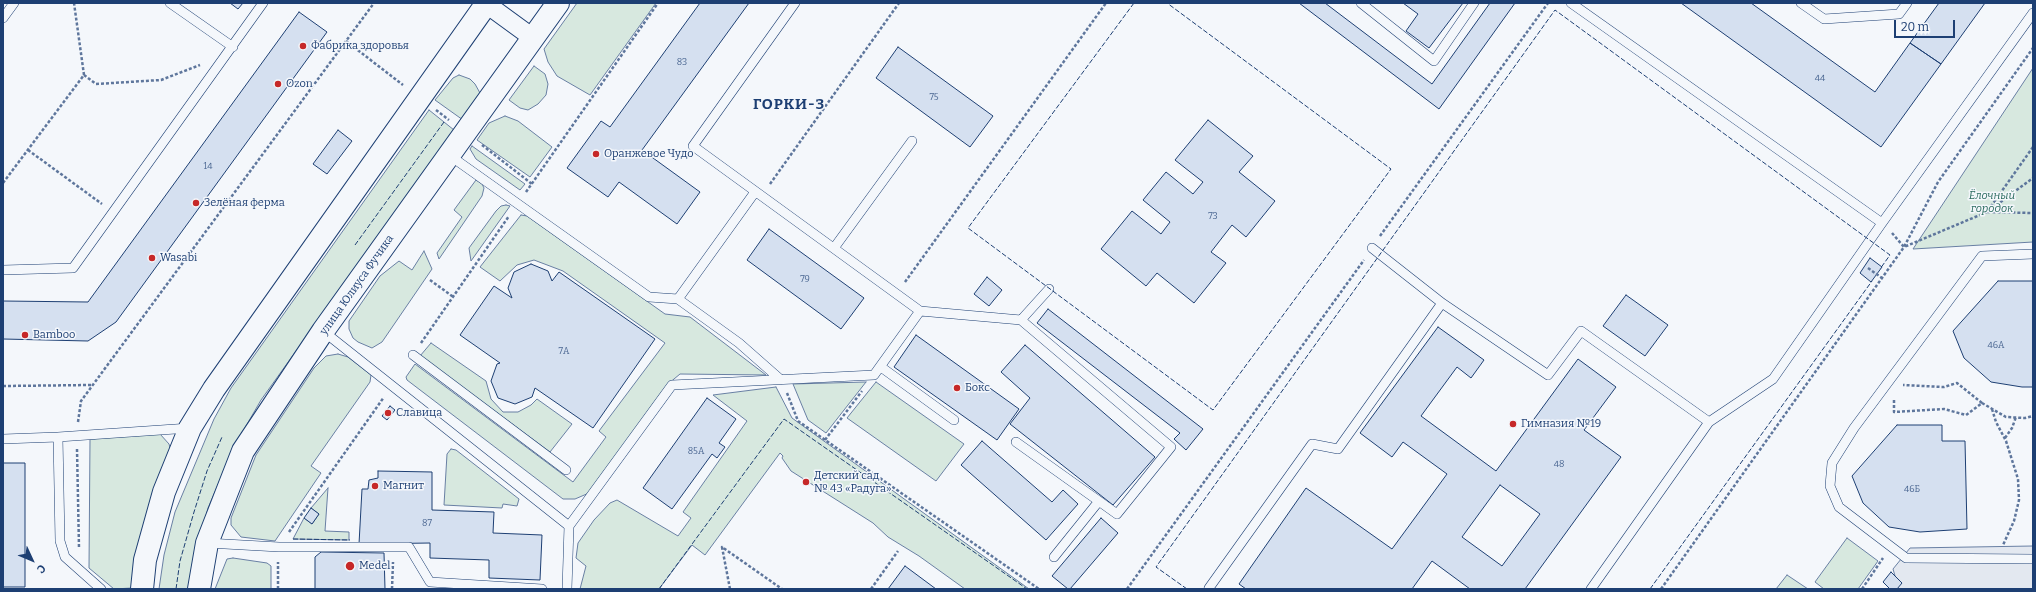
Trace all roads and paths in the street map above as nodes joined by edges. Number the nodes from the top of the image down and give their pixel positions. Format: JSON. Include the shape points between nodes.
{"nodes":[{"id":1,"x":14,"y":3,"type":"edge"},
{"id":2,"x":74,"y":3,"type":"edge"},
{"id":3,"x":170,"y":3,"type":"edge"},
{"id":4,"x":263,"y":3,"type":"edge"},
{"id":5,"x":373,"y":3,"type":"edge"},
{"id":6,"x":486,"y":3,"type":"edge"},
{"id":7,"x":558,"y":3,"type":"edge"},
{"id":8,"x":658,"y":3,"type":"edge"},
{"id":9,"x":795,"y":3,"type":"edge"},
{"id":10,"x":899,"y":3,"type":"edge"},
{"id":11,"x":1106,"y":3,"type":"edge"},
{"id":12,"x":1361,"y":3,"type":"edge"},
{"id":13,"x":1474,"y":3,"type":"edge"},
{"id":14,"x":1548,"y":3,"type":"edge"},
{"id":15,"x":1571,"y":3,"type":"edge"},
{"id":16,"x":1802,"y":3,"type":"edge"},
{"id":17,"x":1907,"y":3,"type":"edge"},
{"id":18,"x":2033,"y":13,"type":"edge"},
{"id":19,"x":3,"y":18,"type":"edge"},
{"id":20,"x":533,"y":38,"type":"junction"},
{"id":21,"x":346,"y":41,"type":"junction"},
{"id":22,"x":233,"y":47,"type":"junction"},
{"id":23,"x":2033,"y":48,"type":"edge"},
{"id":24,"x":226,"y":56,"type":"junction"},
{"id":25,"x":84,"y":75,"type":"junction"},
{"id":26,"x":420,"y":98,"type":"junction"},
{"id":27,"x":465,"y":133,"type":"junction"},
{"id":28,"x":912,"y":141,"type":"dead end"},
{"id":29,"x":2033,"y":147,"type":"edge"},
{"id":30,"x":28,"y":150,"type":"junction"},
{"id":31,"x":449,"y":155,"type":"junction"},
{"id":32,"x":2033,"y":178,"type":"edge"},
{"id":33,"x":3,"y":183,"type":"edge"},
{"id":34,"x":532,"y":184,"type":"junction"},
{"id":35,"x":758,"y":194,"type":"junction"},
{"id":36,"x":518,"y":203,"type":"junction"},
{"id":37,"x":1987,"y":212,"type":"junction"},
{"id":38,"x":113,"y":213,"type":"junction"},
{"id":39,"x":2033,"y":213,"type":"edge"},
{"id":40,"x":1882,"y":223,"type":"junction"},
{"id":41,"x":1904,"y":247,"type":"junction"},
{"id":42,"x":834,"y":248,"type":"junction"},
{"id":43,"x":1372,"y":248,"type":"junction"},
{"id":44,"x":2033,"y":254,"type":"edge"},
{"id":45,"x":3,"y":270,"type":"edge"},
{"id":46,"x":430,"y":280,"type":"dead end"},
{"id":47,"x":1049,"y":289,"type":"dead end"},
{"id":48,"x":896,"y":295,"type":"junction"},
{"id":49,"x":452,"y":296,"type":"junction"},
{"id":50,"x":678,"y":298,"type":"junction"},
{"id":51,"x":1442,"y":303,"type":"junction"},
{"id":52,"x":920,"y":311,"type":"junction"},
{"id":53,"x":1021,"y":320,"type":"junction"},
{"id":54,"x":323,"y":331,"type":"junction"},
{"id":55,"x":413,"y":355,"type":"joint"},
{"id":56,"x":881,"y":367,"type":"junction"},
{"id":57,"x":874,"y":375,"type":"junction"},
{"id":58,"x":781,"y":380,"type":"junction"},
{"id":59,"x":1892,"y":380,"type":"junction"},
{"id":60,"x":93,"y":385,"type":"junction"},
{"id":61,"x":393,"y":385,"type":"junction"},
{"id":62,"x":3,"y":386,"type":"edge"},
{"id":63,"x":1905,"y":386,"type":"junction"},
{"id":64,"x":1901,"y":390,"type":"dead end"},
{"id":65,"x":1898,"y":395,"type":"dead end"},
{"id":66,"x":1982,"y":403,"type":"junction"},
{"id":67,"x":1992,"y":410,"type":"junction"},
{"id":68,"x":2033,"y":416,"type":"edge"},
{"id":69,"x":2016,"y":417,"type":"junction"},
{"id":70,"x":954,"y":420,"type":"dead end"},
{"id":71,"x":1709,"y":422,"type":"junction"},
{"id":72,"x":190,"y":428,"type":"junction"},
{"id":73,"x":77,"y":435,"type":"junction"},
{"id":74,"x":58,"y":437,"type":"junction"},
{"id":75,"x":2004,"y":438,"type":"junction"},
{"id":76,"x":3,"y":439,"type":"edge"},
{"id":77,"x":825,"y":440,"type":"junction"},
{"id":78,"x":1016,"y":442,"type":"dead end"},
{"id":79,"x":566,"y":470,"type":"dead end"},
{"id":80,"x":1099,"y":501,"type":"junction"},
{"id":81,"x":570,"y":526,"type":"junction"},
{"id":82,"x":207,"y":543,"type":"junction"},
{"id":83,"x":279,"y":547,"type":"junction"},
{"id":84,"x":394,"y":547,"type":"junction"},
{"id":85,"x":1891,"y":547,"type":"junction"},
{"id":86,"x":2002,"y":547,"type":"dead end"},
{"id":87,"x":898,"y":551,"type":"dead end"},
{"id":88,"x":1054,"y":557,"type":"dead end"},
{"id":89,"x":2033,"y":559,"type":"edge"},
{"id":90,"x":80,"y":570,"type":"junction"},
{"id":91,"x":1593,"y":588,"type":"edge"},
{"id":92,"x":101,"y":589,"type":"edge"},
{"id":93,"x":142,"y":589,"type":"edge"},
{"id":94,"x":199,"y":589,"type":"edge"},
{"id":95,"x":278,"y":589,"type":"edge"},
{"id":96,"x":392,"y":589,"type":"edge"},
{"id":97,"x":542,"y":589,"type":"edge"},
{"id":98,"x":567,"y":589,"type":"edge"},
{"id":99,"x":730,"y":589,"type":"edge"},
{"id":100,"x":781,"y":589,"type":"edge"},
{"id":101,"x":871,"y":589,"type":"edge"},
{"id":102,"x":1039,"y":589,"type":"edge"},
{"id":103,"x":1127,"y":589,"type":"edge"},
{"id":104,"x":1210,"y":589,"type":"edge"},
{"id":105,"x":1661,"y":589,"type":"edge"},
{"id":106,"x":1862,"y":589,"type":"edge"}],
"edges":[{"from":1,"to":19,"type":"lane"},
{"from":2,"to":25,"type":"path"},
{"from":3,"to":22,"type":"lane"},
{"from":4,"to":22,"type":"lane"},
{"from":5,"to":21,"type":"path"},
{"from":6,"to":20,"type":"street"},
{"from":6,"to":26,"type":"main road"},
{"from":7,"to":20,"type":"main road","name":"улица Юлиуса Фучика"},
{"from":8,"to":34,"type":"path"},
{"from":9,"to":35,"type":"lane","via":[[693,146]]},
{"from":10,"to":35,"type":"path"},
{"from":11,"to":48,"type":"path"},
{"from":12,"to":13,"type":"lane","via":[[1434,61]]},
{"from":14,"to":43,"type":"path"},
{"from":15,"to":40,"type":"lane"},
{"from":16,"to":17,"type":"lane","via":[[1824,19],[1899,14]]},
{"from":18,"to":40,"type":"lane"},
{"from":20,"to":27,"type":"main road","name":"улица Юлиуса Фучика"},
{"from":21,"to":26,"type":"path"},
{"from":21,"to":60,"type":"path"},
{"from":22,"to":24,"type":"lane"},
{"from":23,"to":41,"type":"path","via":[[1938,182]]},
{"from":24,"to":25,"type":"path","via":[[161,80],[96,84]]},
{"from":24,"to":38,"type":"lane"},
{"from":25,"to":30,"type":"path"},
{"from":26,"to":27,"type":"path"},
{"from":26,"to":72,"type":"main road"},
{"from":27,"to":31,"type":"main road","name":"улица Юлиуса Фучика"},
{"from":27,"to":34,"type":"path"},
{"from":28,"to":42,"type":"lane"},
{"from":29,"to":37,"type":"path"},
{"from":30,"to":33,"type":"path"},
{"from":30,"to":38,"type":"path"},
{"from":31,"to":36,"type":"lane"},
{"from":31,"to":54,"type":"main road","name":"улица Юлиуса Фучика"},
{"from":32,"to":37,"type":"path"},
{"from":34,"to":36,"type":"path"},
{"from":35,"to":42,"type":"lane"},
{"from":35,"to":50,"type":"lane"},
{"from":36,"to":49,"type":"path"},
{"from":36,"to":50,"type":"lane","via":[[649,297]]},
{"from":37,"to":39,"type":"path"},
{"from":37,"to":41,"type":"path"},
{"from":38,"to":45,"type":"lane","via":[[73,268]]},
{"from":40,"to":71,"type":"lane","via":[[1773,379]]},
{"from":41,"to":105,"type":"path"},
{"from":42,"to":48,"type":"lane"},
{"from":43,"to":51,"type":"lane"},
{"from":43,"to":103,"type":"path"},
{"from":44,"to":59,"type":"lane","via":[[1982,256]]},
{"from":46,"to":49,"type":"path"},
{"from":47,"to":53,"type":"lane"},
{"from":48,"to":52,"type":"lane"},
{"from":49,"to":55,"type":"path"},
{"from":50,"to":58,"type":"lane","via":[[739,343]]},
{"from":51,"to":71,"type":"lane","via":[[1548,374],[1581,331]]},
{"from":51,"to":104,"type":"lane","via":[[1338,449],[1312,444]]},
{"from":52,"to":53,"type":"lane"},
{"from":52,"to":56,"type":"lane"},
{"from":53,"to":80,"type":"lane","via":[[1171,447],[1117,514]]},
{"from":54,"to":61,"type":"lane"},
{"from":54,"to":82,"type":"main road","name":"улица Юлиуса Фучика","via":[[243,451]]},
{"from":55,"to":79,"type":"lane"},
{"from":56,"to":57,"type":"lane"},
{"from":56,"to":70,"type":"lane"},
{"from":57,"to":58,"type":"lane"},
{"from":57,"to":77,"type":"path"},
{"from":58,"to":77,"type":"path","via":[[798,421]]},
{"from":58,"to":81,"type":"lane","via":[[672,385]]},
{"from":59,"to":63,"type":"path"},
{"from":59,"to":85,"type":"lane","via":[[1854,428],[1832,463],[1830,486],[1839,507]]},
{"from":60,"to":62,"type":"path"},
{"from":60,"to":73,"type":"path","via":[[81,401]]},
{"from":61,"to":81,"type":"lane"},
{"from":61,"to":83,"type":"path"},
{"from":63,"to":64,"type":"path"},
{"from":63,"to":66,"type":"path","via":[[1944,387],[1957,383]]},
{"from":65,"to":66,"type":"path","via":[[1894,399],[1894,412],[1944,409],[1966,415]]},
{"from":66,"to":67,"type":"path"},
{"from":67,"to":69,"type":"path"},
{"from":67,"to":75,"type":"path"},
{"from":68,"to":69,"type":"path"},
{"from":69,"to":75,"type":"path"},
{"from":71,"to":91,"type":"lane"},
{"from":72,"to":73,"type":"lane"},
{"from":72,"to":93,"type":"main road","via":[[164,492],[146,560]]},
{"from":73,"to":74,"type":"lane"},
{"from":73,"to":90,"type":"path"},
{"from":74,"to":76,"type":"lane"},
{"from":74,"to":90,"type":"lane","via":[[60,541],[65,557]]},
{"from":75,"to":86,"type":"path","via":[[2018,479],[2020,500],[2014,522]]},
{"from":77,"to":102,"type":"path"},
{"from":78,"to":80,"type":"lane"},
{"from":80,"to":88,"type":"lane"},
{"from":81,"to":98,"type":"lane"},
{"from":82,"to":83,"type":"lane"},
{"from":82,"to":94,"type":"main road","name":"улица Юлиуса Фучика"},
{"from":83,"to":84,"type":"lane"},
{"from":83,"to":95,"type":"path"},
{"from":84,"to":96,"type":"path"},
{"from":84,"to":97,"type":"lane","via":[[408,547],[430,582]]},
{"from":85,"to":89,"type":"lane","via":[[1906,558]]},
{"from":85,"to":106,"type":"path"},
{"from":87,"to":101,"type":"path"},
{"from":90,"to":92,"type":"lane"},
{"from":99,"to":100,"type":"path","via":[[722,547]]}]}
